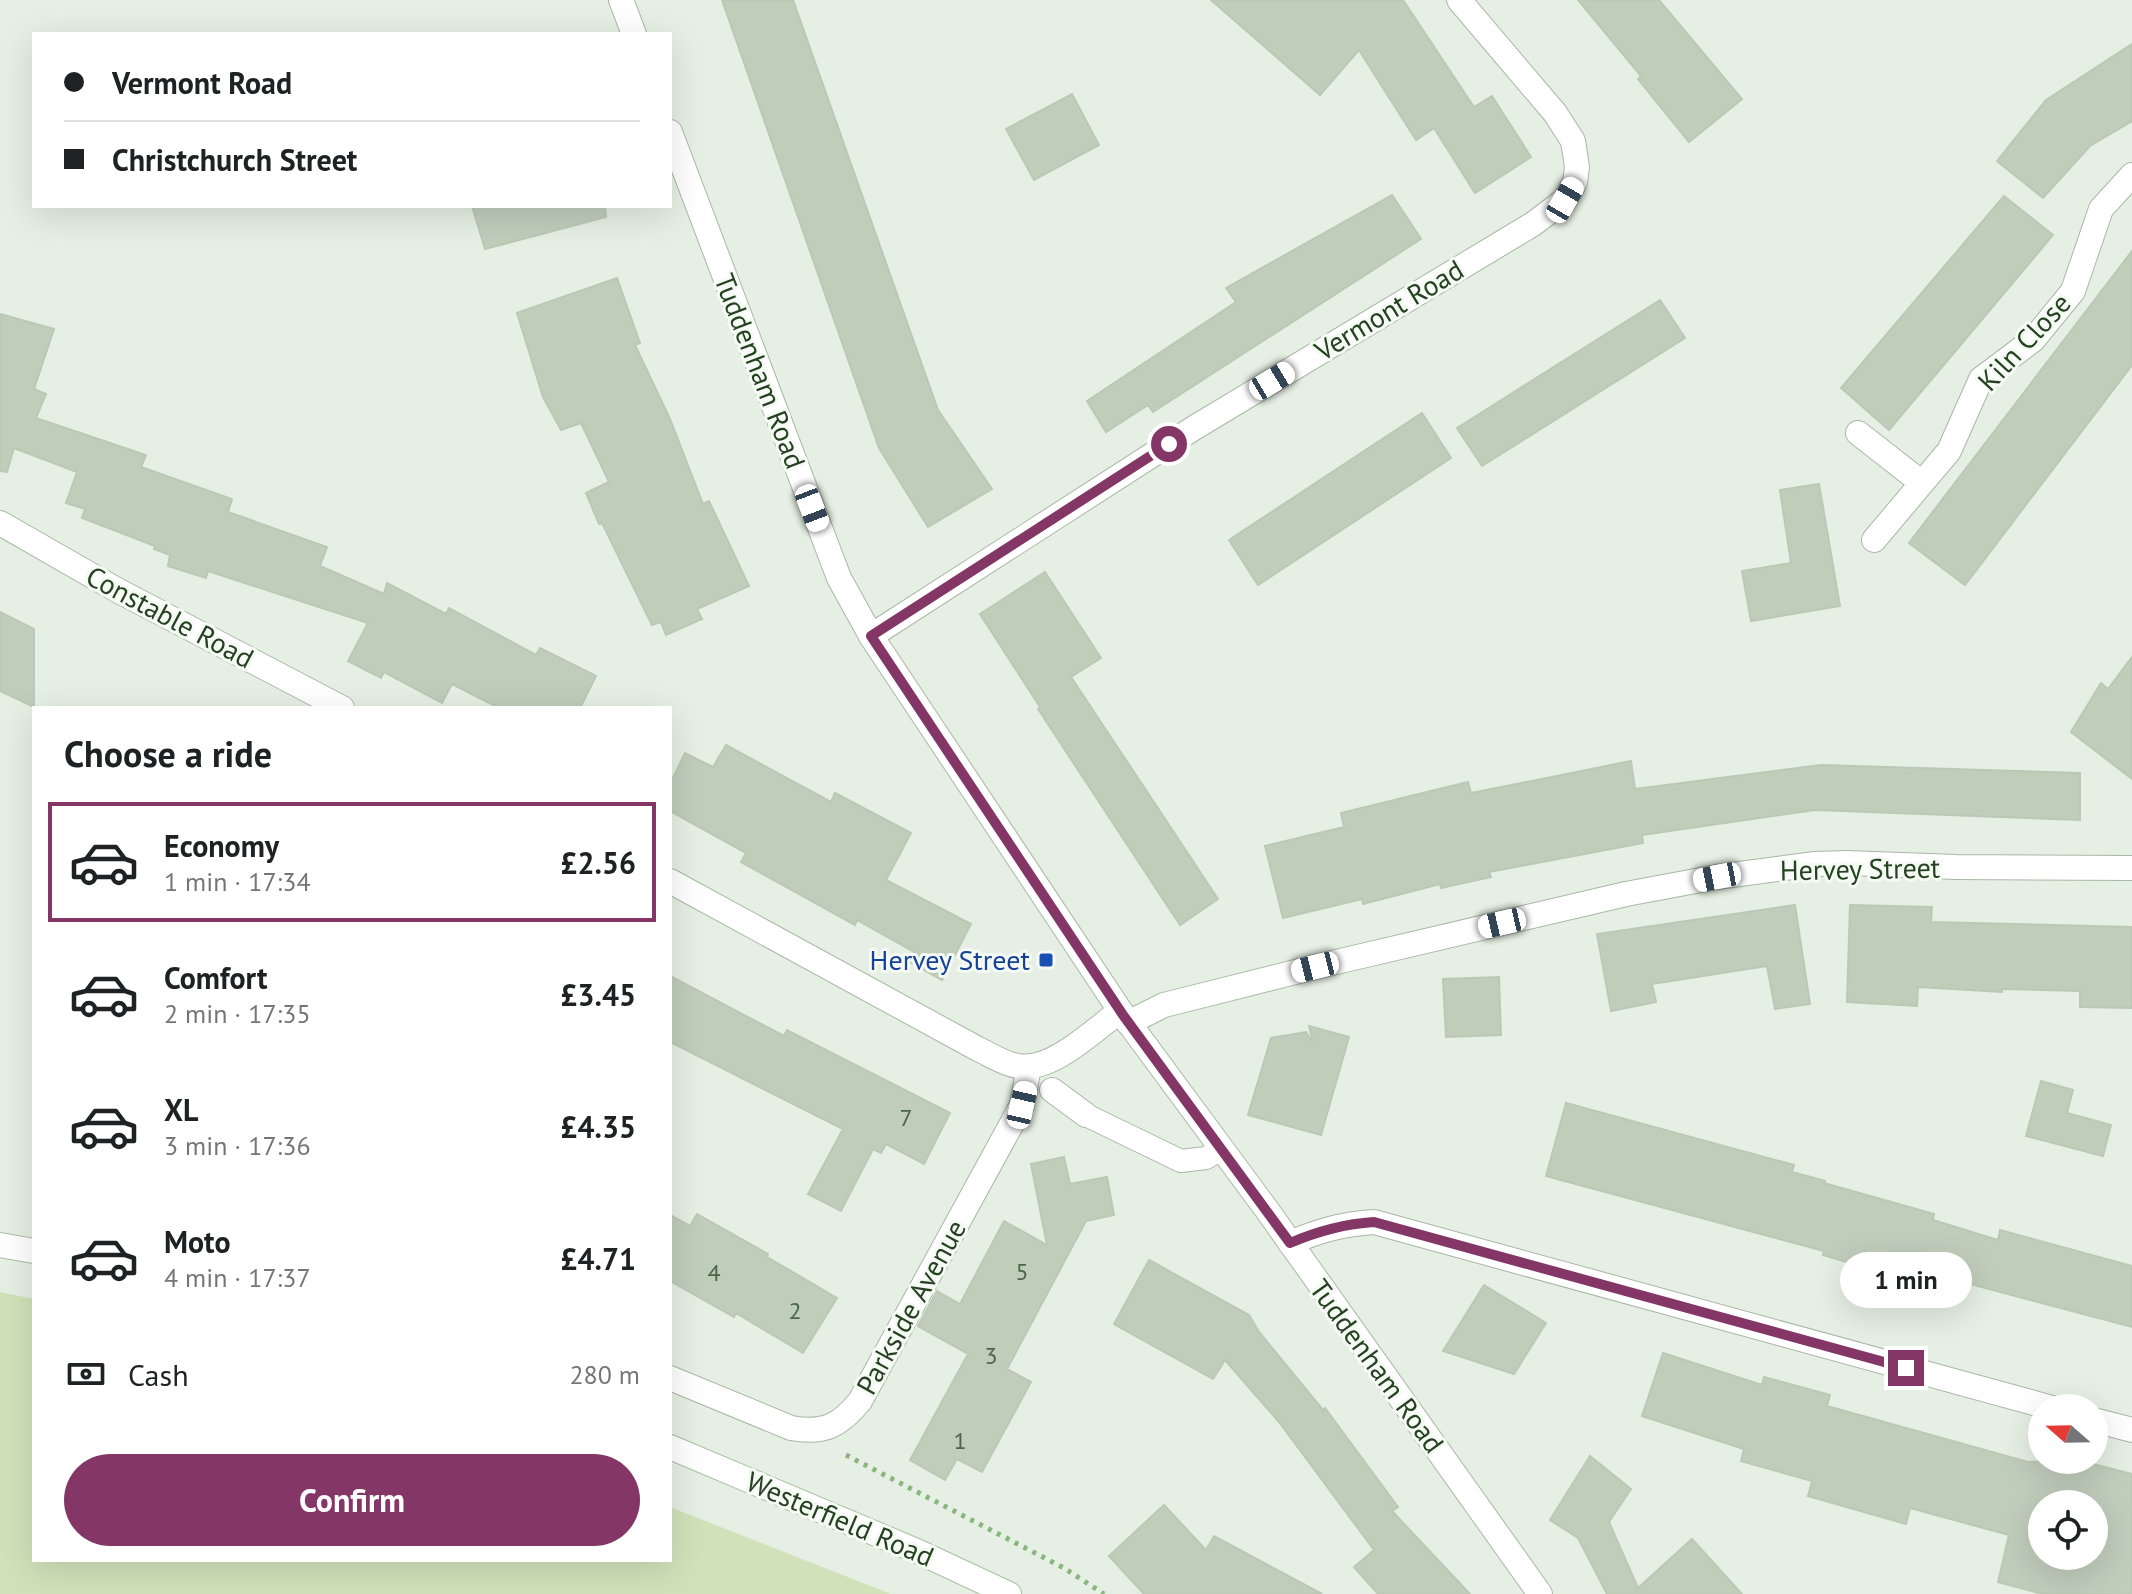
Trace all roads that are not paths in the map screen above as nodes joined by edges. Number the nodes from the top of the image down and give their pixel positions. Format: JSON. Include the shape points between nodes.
{"nodes":[{"id":1,"x":621,"y":0,"type":"edge"},
{"id":2,"x":1459,"y":0,"type":"edge"},
{"id":3,"x":633,"y":32,"type":"edge"},
{"id":4,"x":672,"y":137,"type":"edge"},
{"id":5,"x":2132,"y":175,"type":"edge"},
{"id":6,"x":1858,"y":433,"type":"dead end"},
{"id":7,"x":1922,"y":483,"type":"junction"},
{"id":8,"x":0,"y":523,"type":"edge"},
{"id":9,"x":1874,"y":540,"type":"dead end"},
{"id":10,"x":871,"y":636,"type":"junction"},
{"id":11,"x":338,"y":706,"type":"edge"},
{"id":12,"x":2128,"y":862,"type":"edge"},
{"id":13,"x":672,"y":882,"type":"edge"},
{"id":14,"x":1124,"y":1017,"type":"junction"},
{"id":15,"x":1029,"y":1067,"type":"junction"},
{"id":16,"x":1052,"y":1090,"type":"dead end"},
{"id":17,"x":1086,"y":1115,"type":"joint"},
{"id":18,"x":1221,"y":1149,"type":"junction"},
{"id":19,"x":1290,"y":1243,"type":"junction"},
{"id":20,"x":0,"y":1245,"type":"edge"},
{"id":21,"x":32,"y":1251,"type":"edge"},
{"id":22,"x":672,"y":1379,"type":"edge"},
{"id":23,"x":2028,"y":1401,"type":"edge"},
{"id":24,"x":2108,"y":1424,"type":"edge"},
{"id":25,"x":2132,"y":1430,"type":"edge"},
{"id":26,"x":672,"y":1448,"type":"edge"},
{"id":27,"x":1009,"y":1594,"type":"edge"},
{"id":28,"x":1540,"y":1594,"type":"edge"}],
"edges":[{"from":1,"to":3,"type":"street"},
{"from":2,"to":10,"type":"street","name":"Vermont Road","via":[[1573,141],[1575,182],[1565,200],[1194,428]]},
{"from":4,"to":10,"type":"street","name":"Tuddenham Road","via":[[839,578]]},
{"from":5,"to":7,"type":"street","name":"Kiln Close","via":[[2101,209],[2073,291],[2033,340],[1981,379],[1949,451]]},
{"from":6,"to":7,"type":"street"},
{"from":7,"to":9,"type":"street","name":"Kiln Close"},
{"from":8,"to":11,"type":"street","name":"Constable Road"},
{"from":10,"to":14,"type":"street","name":"Tuddenham Road"},
{"from":12,"to":14,"type":"street","name":"Hervey Street","via":[[1815,864],[1717,877],[1270,978]]},
{"from":13,"to":15,"type":"street","via":[[978,1049]]},
{"from":14,"to":15,"type":"street","via":[[1049,1063]]},
{"from":14,"to":18,"type":"street","name":"Tuddenham Road"},
{"from":15,"to":22,"type":"street","name":"Parkside Avenue","via":[[1022,1105],[860,1401],[845,1417],[828,1428],[791,1428]]},
{"from":16,"to":17,"type":"street"},
{"from":17,"to":18,"type":"lane","via":[[1181,1161],[1206,1158]]},
{"from":18,"to":19,"type":"street","name":"Tuddenham Road"},
{"from":19,"to":23,"type":"street","via":[[1322,1229],[1374,1222]]},
{"from":19,"to":28,"type":"street","name":"Tuddenham Road"},
{"from":20,"to":21,"type":"street"},
{"from":24,"to":25,"type":"street"},
{"from":26,"to":27,"type":"street","name":"Westerfield Road"}]}
